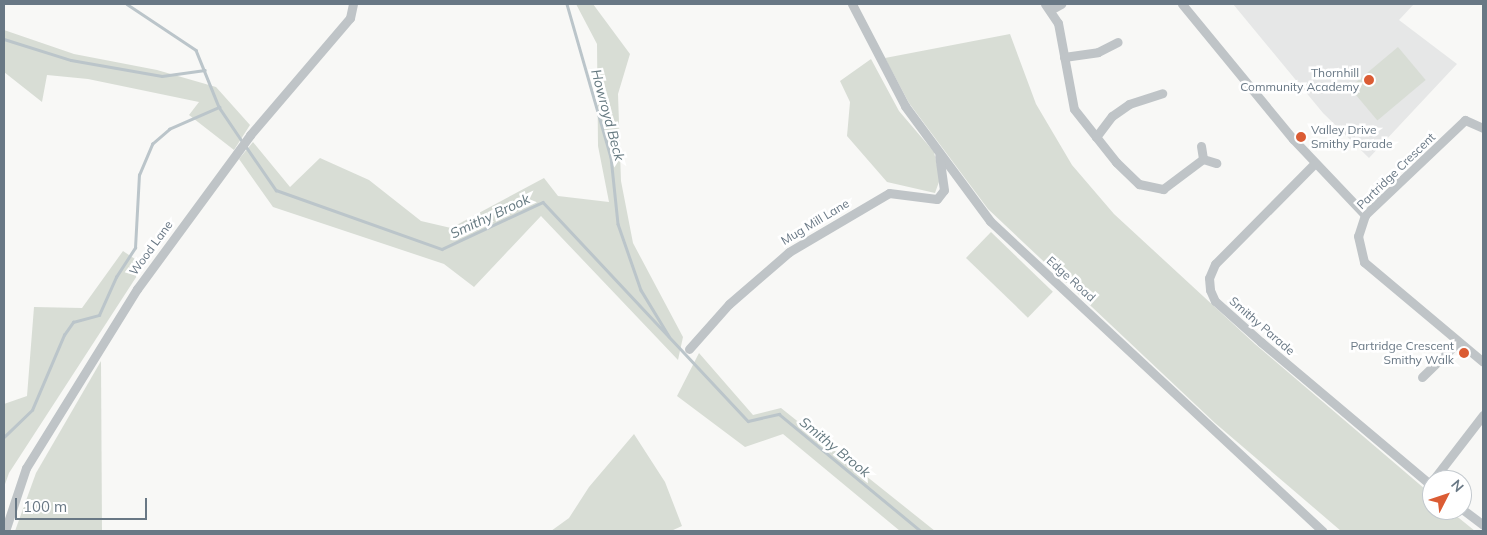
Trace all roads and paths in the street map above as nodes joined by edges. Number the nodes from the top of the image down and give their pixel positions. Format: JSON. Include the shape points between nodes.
{"nodes":[{"id":1,"x":354,"y":4,"type":"edge"},
{"id":2,"x":852,"y":4,"type":"edge"},
{"id":3,"x":1061,"y":4,"type":"edge"},
{"id":4,"x":1182,"y":4,"type":"edge"},
{"id":5,"x":1048,"y":7,"type":"edge"},
{"id":6,"x":1118,"y":42,"type":"dead end"},
{"id":7,"x":1064,"y":56,"type":"junction"},
{"id":8,"x":1162,"y":93,"type":"dead end"},
{"id":9,"x":1483,"y":128,"type":"edge"},
{"id":10,"x":1096,"y":137,"type":"junction"},
{"id":11,"x":1200,"y":146,"type":"dead end"},
{"id":12,"x":938,"y":151,"type":"junction"},
{"id":13,"x":1203,"y":159,"type":"junction"},
{"id":14,"x":1216,"y":163,"type":"dead end"},
{"id":15,"x":1315,"y":163,"type":"junction"},
{"id":16,"x":1365,"y":215,"type":"junction"},
{"id":17,"x":1458,"y":342,"type":"junction"},
{"id":18,"x":689,"y":349,"type":"dead end"},
{"id":19,"x":1483,"y":362,"type":"edge"},
{"id":20,"x":1422,"y":377,"type":"dead end"},
{"id":21,"x":1483,"y":415,"type":"edge"},
{"id":22,"x":1442,"y":470,"type":"edge"},
{"id":23,"x":1422,"y":475,"type":"edge"},
{"id":24,"x":1472,"y":517,"type":"edge"},
{"id":25,"x":1483,"y":525,"type":"edge"},
{"id":26,"x":6,"y":531,"type":"edge"},
{"id":27,"x":1323,"y":531,"type":"edge"}],
"edges":[{"from":1,"to":26,"type":"street","name":"Wood Lane","via":[[350,18],[250,135],[137,289],[26,468]]},
{"from":2,"to":12,"type":"street","name":"Edge Road","via":[[904,106]]},
{"from":3,"to":5,"type":"street"},
{"from":4,"to":15,"type":"street"},
{"from":5,"to":7,"type":"street","via":[[1058,24]]},
{"from":6,"to":7,"type":"street","via":[[1098,52]]},
{"from":7,"to":10,"type":"street","via":[[1074,109]]},
{"from":8,"to":10,"type":"street","via":[[1128,104],[1112,116]]},
{"from":9,"to":16,"type":"street","name":"Partridge Crescent","via":[[1465,120]]},
{"from":10,"to":13,"type":"street","via":[[1139,184],[1162,189]]},
{"from":11,"to":13,"type":"street"},
{"from":12,"to":18,"type":"street","name":"Mug Mill Lane","via":[[945,178],[944,190],[937,199],[889,193],[789,252],[729,304]]},
{"from":12,"to":27,"type":"street","name":"Edge Road","via":[[990,221]]},
{"from":13,"to":14,"type":"street"},
{"from":15,"to":16,"type":"street"},
{"from":15,"to":23,"type":"street","name":"Smithy Parade","via":[[1215,264],[1209,278],[1210,290],[1215,301],[1260,342]]},
{"from":16,"to":17,"type":"street","name":"Partridge Crescent","via":[[1358,236],[1364,262]]},
{"from":17,"to":19,"type":"street","name":"Partridge Crescent"},
{"from":17,"to":20,"type":"street"},
{"from":21,"to":22,"type":"street"},
{"from":24,"to":25,"type":"street"}]}
